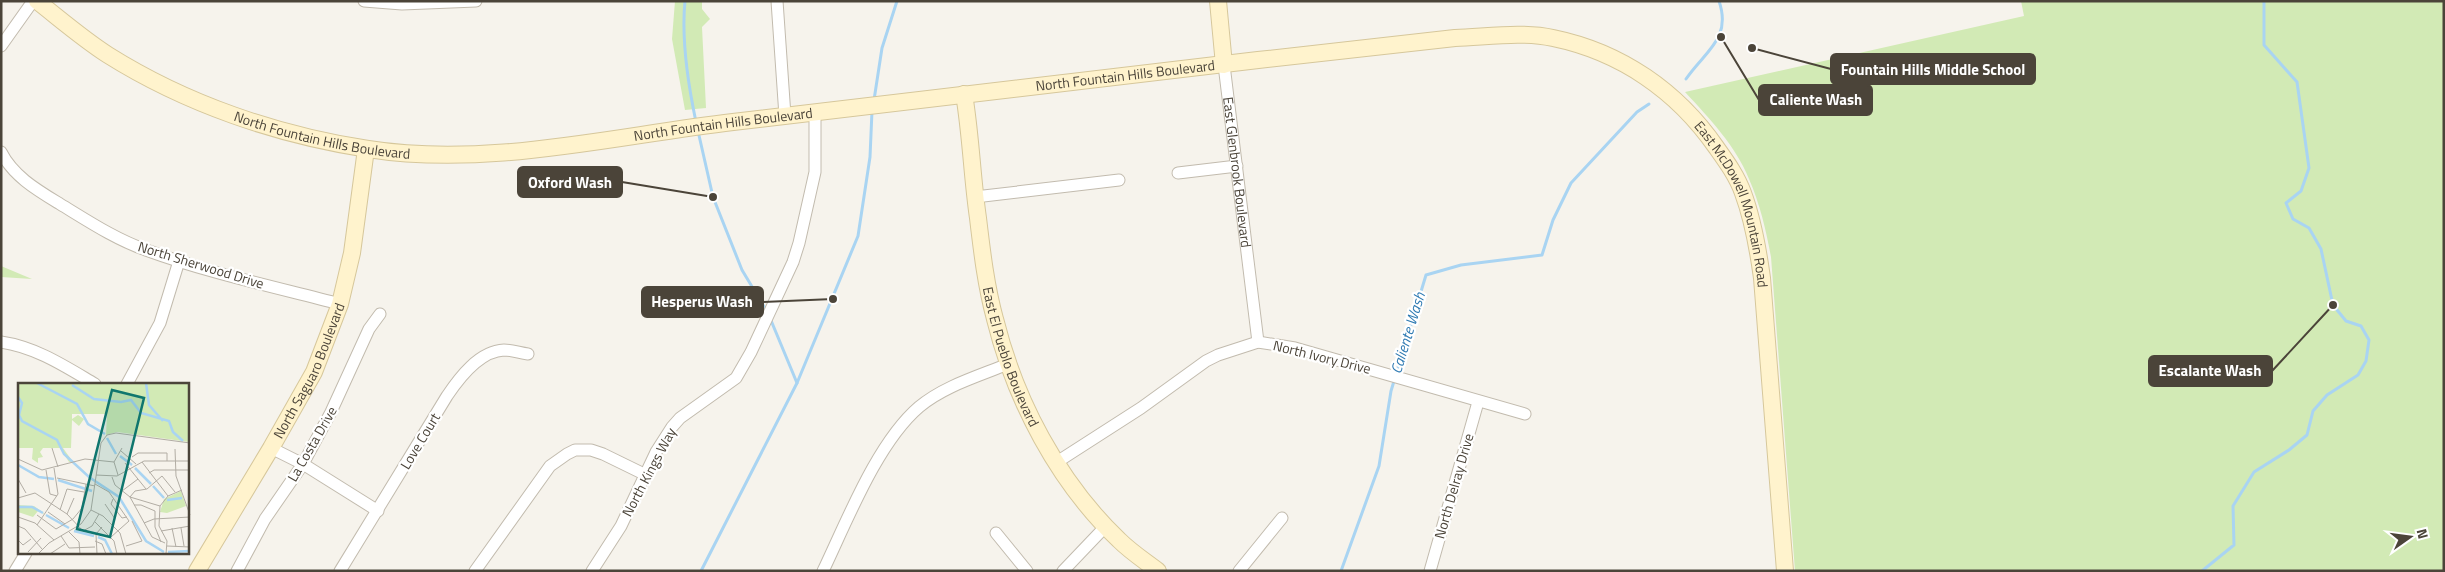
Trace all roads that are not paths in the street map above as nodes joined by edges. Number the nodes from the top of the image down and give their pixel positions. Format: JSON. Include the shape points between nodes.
{"nodes":[{"id":1,"x":33,"y":1,"type":"edge"},
{"id":2,"x":37,"y":1,"type":"edge"},
{"id":3,"x":364,"y":1,"type":"edge"},
{"id":4,"x":476,"y":1,"type":"edge"},
{"id":5,"x":777,"y":1,"type":"edge"},
{"id":6,"x":1218,"y":1,"type":"edge"},
{"id":7,"x":1442,"y":40,"type":"joint"},
{"id":8,"x":1,"y":46,"type":"edge"},
{"id":9,"x":1224,"y":65,"type":"junction"},
{"id":10,"x":964,"y":94,"type":"junction"},
{"id":11,"x":815,"y":112,"type":"junction"},
{"id":12,"x":785,"y":116,"type":"junction"},
{"id":13,"x":366,"y":149,"type":"junction"},
{"id":14,"x":1,"y":152,"type":"edge"},
{"id":15,"x":1237,"y":166,"type":"junction"},
{"id":16,"x":1178,"y":173,"type":"dead end"},
{"id":17,"x":1119,"y":180,"type":"dead end"},
{"id":18,"x":976,"y":197,"type":"junction"},
{"id":19,"x":179,"y":261,"type":"junction"},
{"id":20,"x":340,"y":304,"type":"junction"},
{"id":21,"x":380,"y":314,"type":"dead end"},
{"id":22,"x":1,"y":342,"type":"edge"},
{"id":23,"x":1258,"y":342,"type":"junction"},
{"id":24,"x":528,"y":354,"type":"dead end"},
{"id":25,"x":1008,"y":364,"type":"junction"},
{"id":26,"x":93,"y":383,"type":"edge"},
{"id":27,"x":128,"y":383,"type":"edge"},
{"id":28,"x":1478,"y":402,"type":"junction"},
{"id":29,"x":1525,"y":414,"type":"dead end"},
{"id":30,"x":271,"y":448,"type":"junction"},
{"id":31,"x":1058,"y":462,"type":"junction"},
{"id":32,"x":303,"y":464,"type":"junction"},
{"id":33,"x":646,"y":475,"type":"junction"},
{"id":34,"x":378,"y":511,"type":"junction"},
{"id":35,"x":1282,"y":518,"type":"dead end"},
{"id":36,"x":1105,"y":527,"type":"junction"},
{"id":37,"x":996,"y":533,"type":"dead end"},
{"id":38,"x":25,"y":554,"type":"edge"},
{"id":39,"x":15,"y":571,"type":"edge"},
{"id":40,"x":197,"y":571,"type":"edge"},
{"id":41,"x":237,"y":571,"type":"edge"},
{"id":42,"x":340,"y":571,"type":"edge"},
{"id":43,"x":475,"y":571,"type":"edge"},
{"id":44,"x":592,"y":571,"type":"edge"},
{"id":45,"x":823,"y":571,"type":"edge"},
{"id":46,"x":1026,"y":571,"type":"edge"},
{"id":47,"x":1063,"y":571,"type":"edge"},
{"id":48,"x":1158,"y":571,"type":"edge"},
{"id":49,"x":1239,"y":571,"type":"edge"},
{"id":50,"x":1430,"y":571,"type":"edge"},
{"id":51,"x":1785,"y":571,"type":"edge"}],
"edges":[{"from":1,"to":8,"type":"street"},
{"from":2,"to":13,"type":"street","name":"North Fountain Hills Boulevard","via":[[105,53],[197,101],[230,115]]},
{"from":3,"to":4,"type":"street","via":[[402,4]]},
{"from":5,"to":12,"type":"street"},
{"from":6,"to":9,"type":"street","name":"East Glenbrook Boulevard"},
{"from":7,"to":9,"type":"street","name":"North Fountain Hills Boulevard"},
{"from":7,"to":51,"type":"street","name":"East McDowell Mountain Road","via":[[1552,37],[1603,53],[1653,81],[1682,104],[1729,165],[1742,191],[1758,248]]},
{"from":9,"to":10,"type":"street","name":"North Fountain Hills Boulevard"},
{"from":9,"to":15,"type":"street","name":"East Glenbrook Boulevard"},
{"from":10,"to":11,"type":"street","name":"North Fountain Hills Boulevard"},
{"from":10,"to":18,"type":"street","name":"East El Pueblo Boulevard"},
{"from":11,"to":12,"type":"street","name":"North Fountain Hills Boulevard"},
{"from":11,"to":33,"type":"street","name":"North Kings Way","via":[[815,172],[793,262],[744,368],[736,378],[680,418],[656,452]]},
{"from":12,"to":13,"type":"street","name":"North Fountain Hills Boulevard","via":[[489,154],[432,156]]},
{"from":13,"to":20,"type":"street","name":"North Saguaro Boulevard","via":[[352,253]]},
{"from":14,"to":19,"type":"street","name":"North Sherwood Drive","via":[[7,164],[32,187],[105,232]]},
{"from":15,"to":16,"type":"street"},
{"from":15,"to":23,"type":"street","name":"East Glenbrook Boulevard"},
{"from":17,"to":18,"type":"street"},
{"from":18,"to":25,"type":"street","name":"East El Pueblo Boulevard","via":[[988,286]]},
{"from":19,"to":20,"type":"street","name":"North Sherwood Drive"},
{"from":19,"to":27,"type":"street","via":[[160,323]]},
{"from":20,"to":30,"type":"street","name":"North Saguaro Boulevard","via":[[314,372]]},
{"from":21,"to":32,"type":"street","name":"La Costa Drive","via":[[368,328],[331,412]]},
{"from":22,"to":26,"type":"street","via":[[17,344],[56,361]]},
{"from":23,"to":28,"type":"street","name":"North Ivory Drive","via":[[1295,348]]},
{"from":23,"to":31,"type":"street","name":"North Ivory Drive","via":[[1206,361]]},
{"from":24,"to":34,"type":"street","name":"Love Court","via":[[499,351],[466,371],[447,396]]},
{"from":25,"to":31,"type":"street","name":"East El Pueblo Boulevard","via":[[1029,416]]},
{"from":25,"to":45,"type":"street","via":[[932,398],[900,426],[882,451]]},
{"from":28,"to":29,"type":"street","name":"North Ivory Drive"},
{"from":28,"to":50,"type":"street","name":"North Delray Drive"},
{"from":30,"to":32,"type":"street"},
{"from":30,"to":40,"type":"street","name":"North Saguaro Boulevard"},
{"from":31,"to":36,"type":"street","name":"East El Pueblo Boulevard"},
{"from":32,"to":34,"type":"street"},
{"from":32,"to":41,"type":"street","name":"La Costa Drive","via":[[265,519]]},
{"from":33,"to":43,"type":"street","via":[[591,450],[575,450],[567,454],[550,466]]},
{"from":33,"to":44,"type":"street","name":"North Kings Way","via":[[621,526]]},
{"from":34,"to":42,"type":"street","name":"Love Court"},
{"from":35,"to":49,"type":"street"},
{"from":36,"to":47,"type":"street"},
{"from":36,"to":48,"type":"street","name":"East El Pueblo Boulevard"},
{"from":37,"to":46,"type":"street"},
{"from":38,"to":39,"type":"street"}]}
